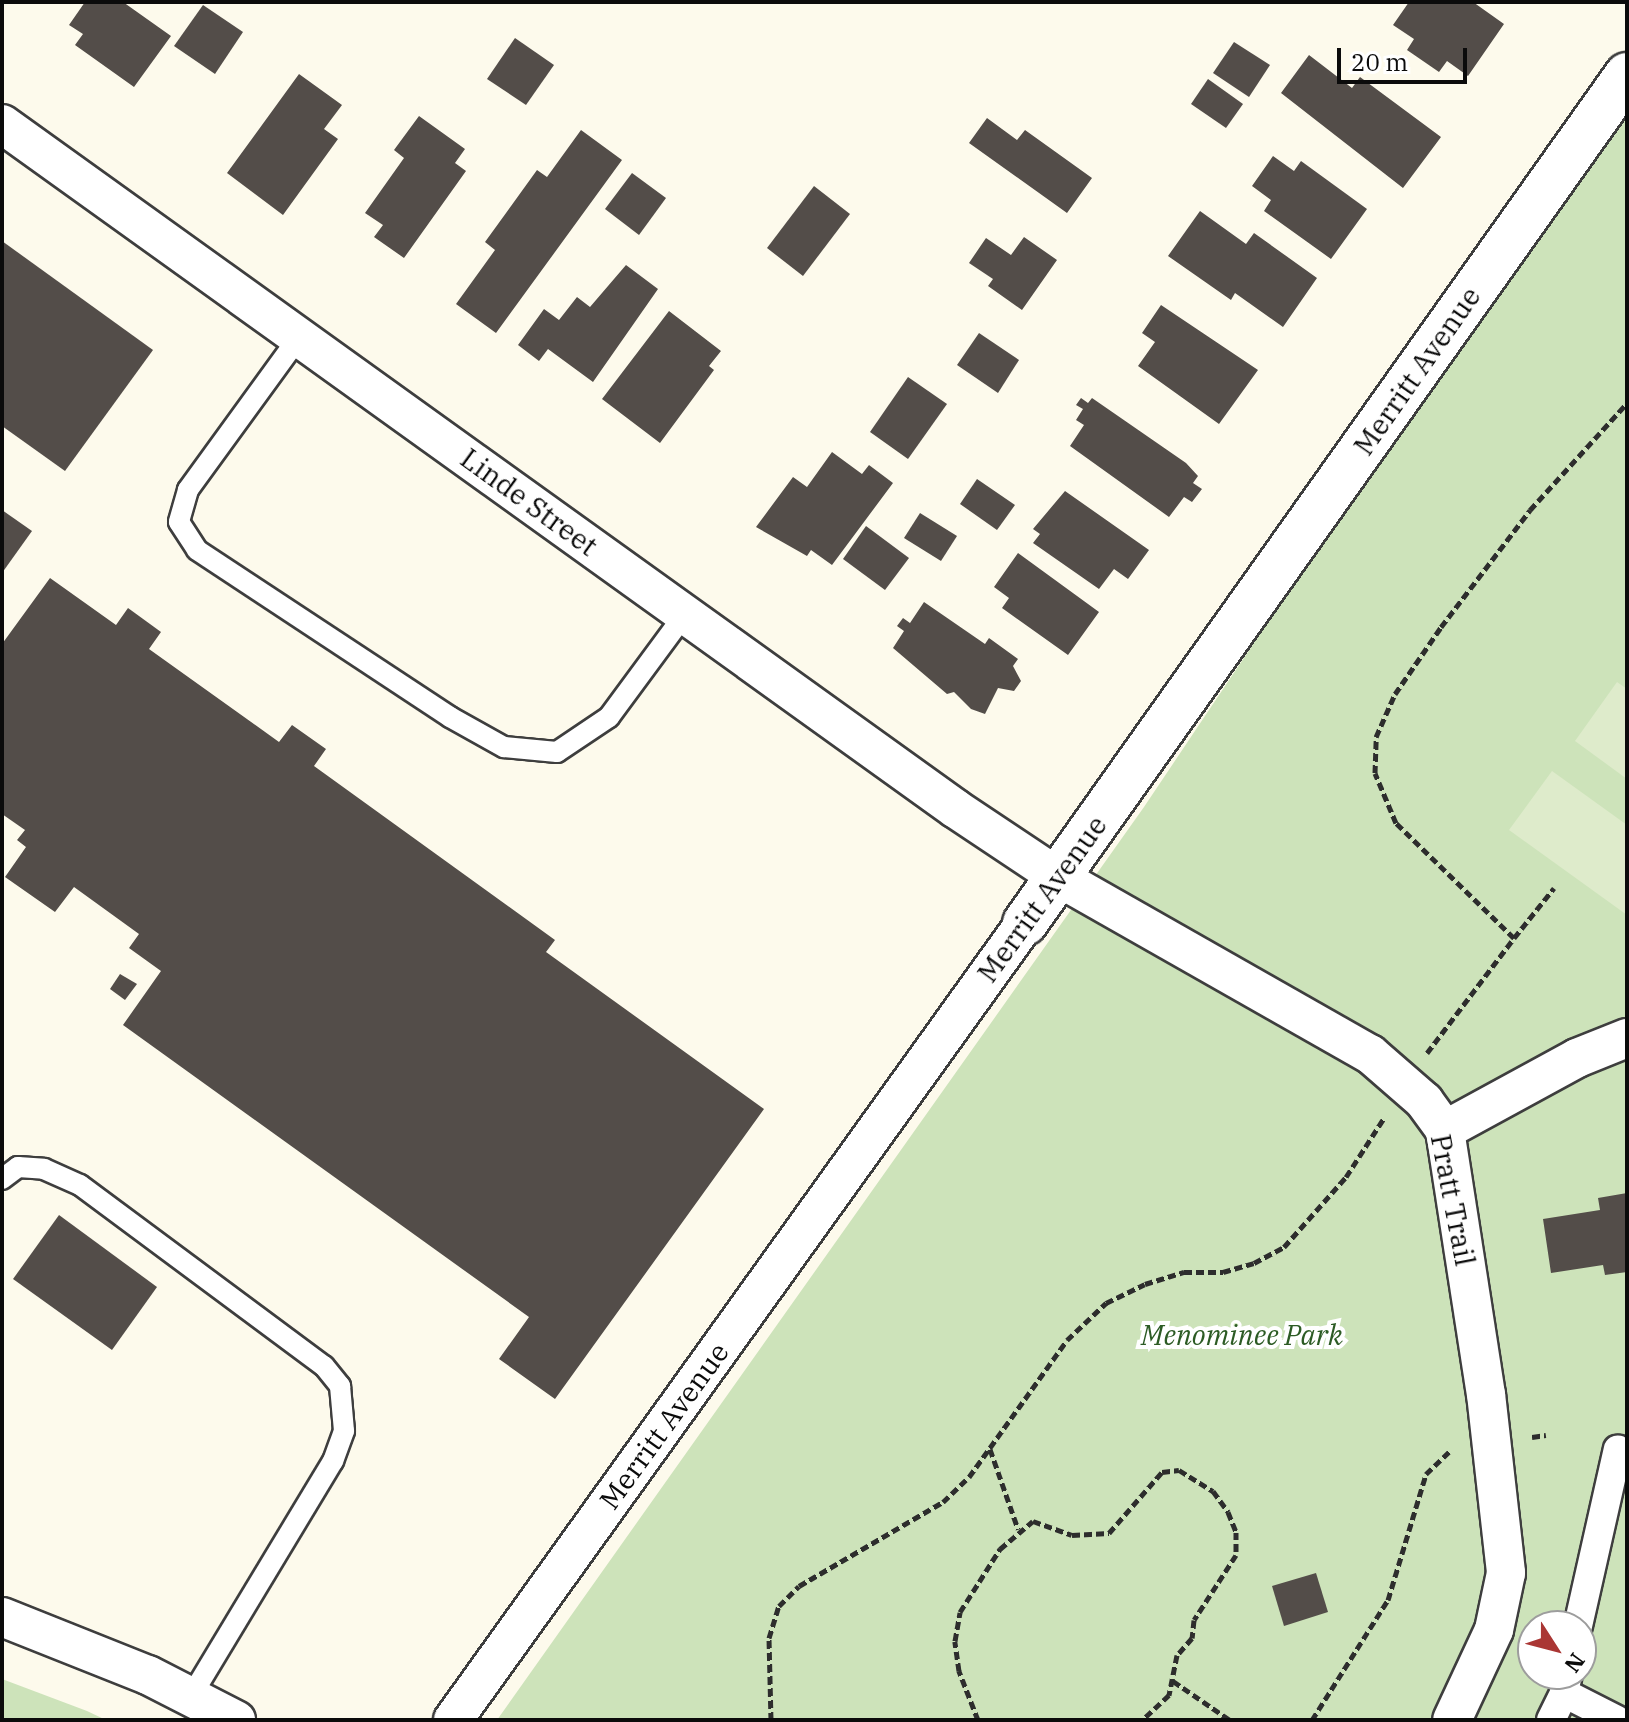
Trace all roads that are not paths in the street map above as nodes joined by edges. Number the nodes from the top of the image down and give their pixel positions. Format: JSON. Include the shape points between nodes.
{"nodes":[{"id":1,"x":1627,"y":75,"type":"edge"},
{"id":2,"x":2,"y":124,"type":"edge"},
{"id":3,"x":299,"y":337,"type":"junction"},
{"id":4,"x":685,"y":614,"type":"junction"},
{"id":5,"x":1058,"y":877,"type":"junction"},
{"id":6,"x":1025,"y":923,"type":"joint"},
{"id":7,"x":1627,"y":1038,"type":"edge"},
{"id":8,"x":1445,"y":1130,"type":"junction"},
{"id":9,"x":2,"y":1179,"type":"edge"},
{"id":10,"x":1624,"y":1446,"type":"edge"},
{"id":11,"x":1582,"y":1610,"type":"edge"},
{"id":12,"x":2,"y":1617,"type":"edge"},
{"id":13,"x":1563,"y":1690,"type":"edge"},
{"id":14,"x":1576,"y":1690,"type":"edge"},
{"id":15,"x":191,"y":1696,"type":"junction"},
{"id":16,"x":236,"y":1720,"type":"edge"},
{"id":17,"x":453,"y":1720,"type":"edge"},
{"id":18,"x":1452,"y":1720,"type":"edge"},
{"id":19,"x":1551,"y":1720,"type":"edge"},
{"id":20,"x":1617,"y":1720,"type":"edge"}],
"edges":[{"from":1,"to":5,"type":"street","name":"Merritt Avenue"},
{"from":2,"to":3,"type":"street","name":"Linde Street"},
{"from":3,"to":4,"type":"street","name":"Linde Street"},
{"from":3,"to":4,"type":"lane","via":[[188,490],[179,522],[197,550],[504,747],[557,752],[609,717]]},
{"from":4,"to":5,"type":"street","name":"Linde Street"},
{"from":5,"to":6,"type":"street","name":"Merritt Avenue"},
{"from":5,"to":8,"type":"street","name":"Pratt Trail","via":[[1348,1041],[1406,1084]]},
{"from":6,"to":17,"type":"street","name":"Merritt Avenue"},
{"from":7,"to":8,"type":"street","via":[[1577,1058]]},
{"from":8,"to":18,"type":"street","name":"Pratt Trail","via":[[1506,1573],[1494,1630]]},
{"from":9,"to":15,"type":"lane","via":[[18,1167],[44,1169],[80,1185],[324,1366],[340,1386],[344,1431],[333,1461]]},
{"from":10,"to":11,"type":"street"},
{"from":12,"to":15,"type":"street"},
{"from":13,"to":19,"type":"street"},
{"from":14,"to":20,"type":"street"},
{"from":15,"to":16,"type":"street"}]}
